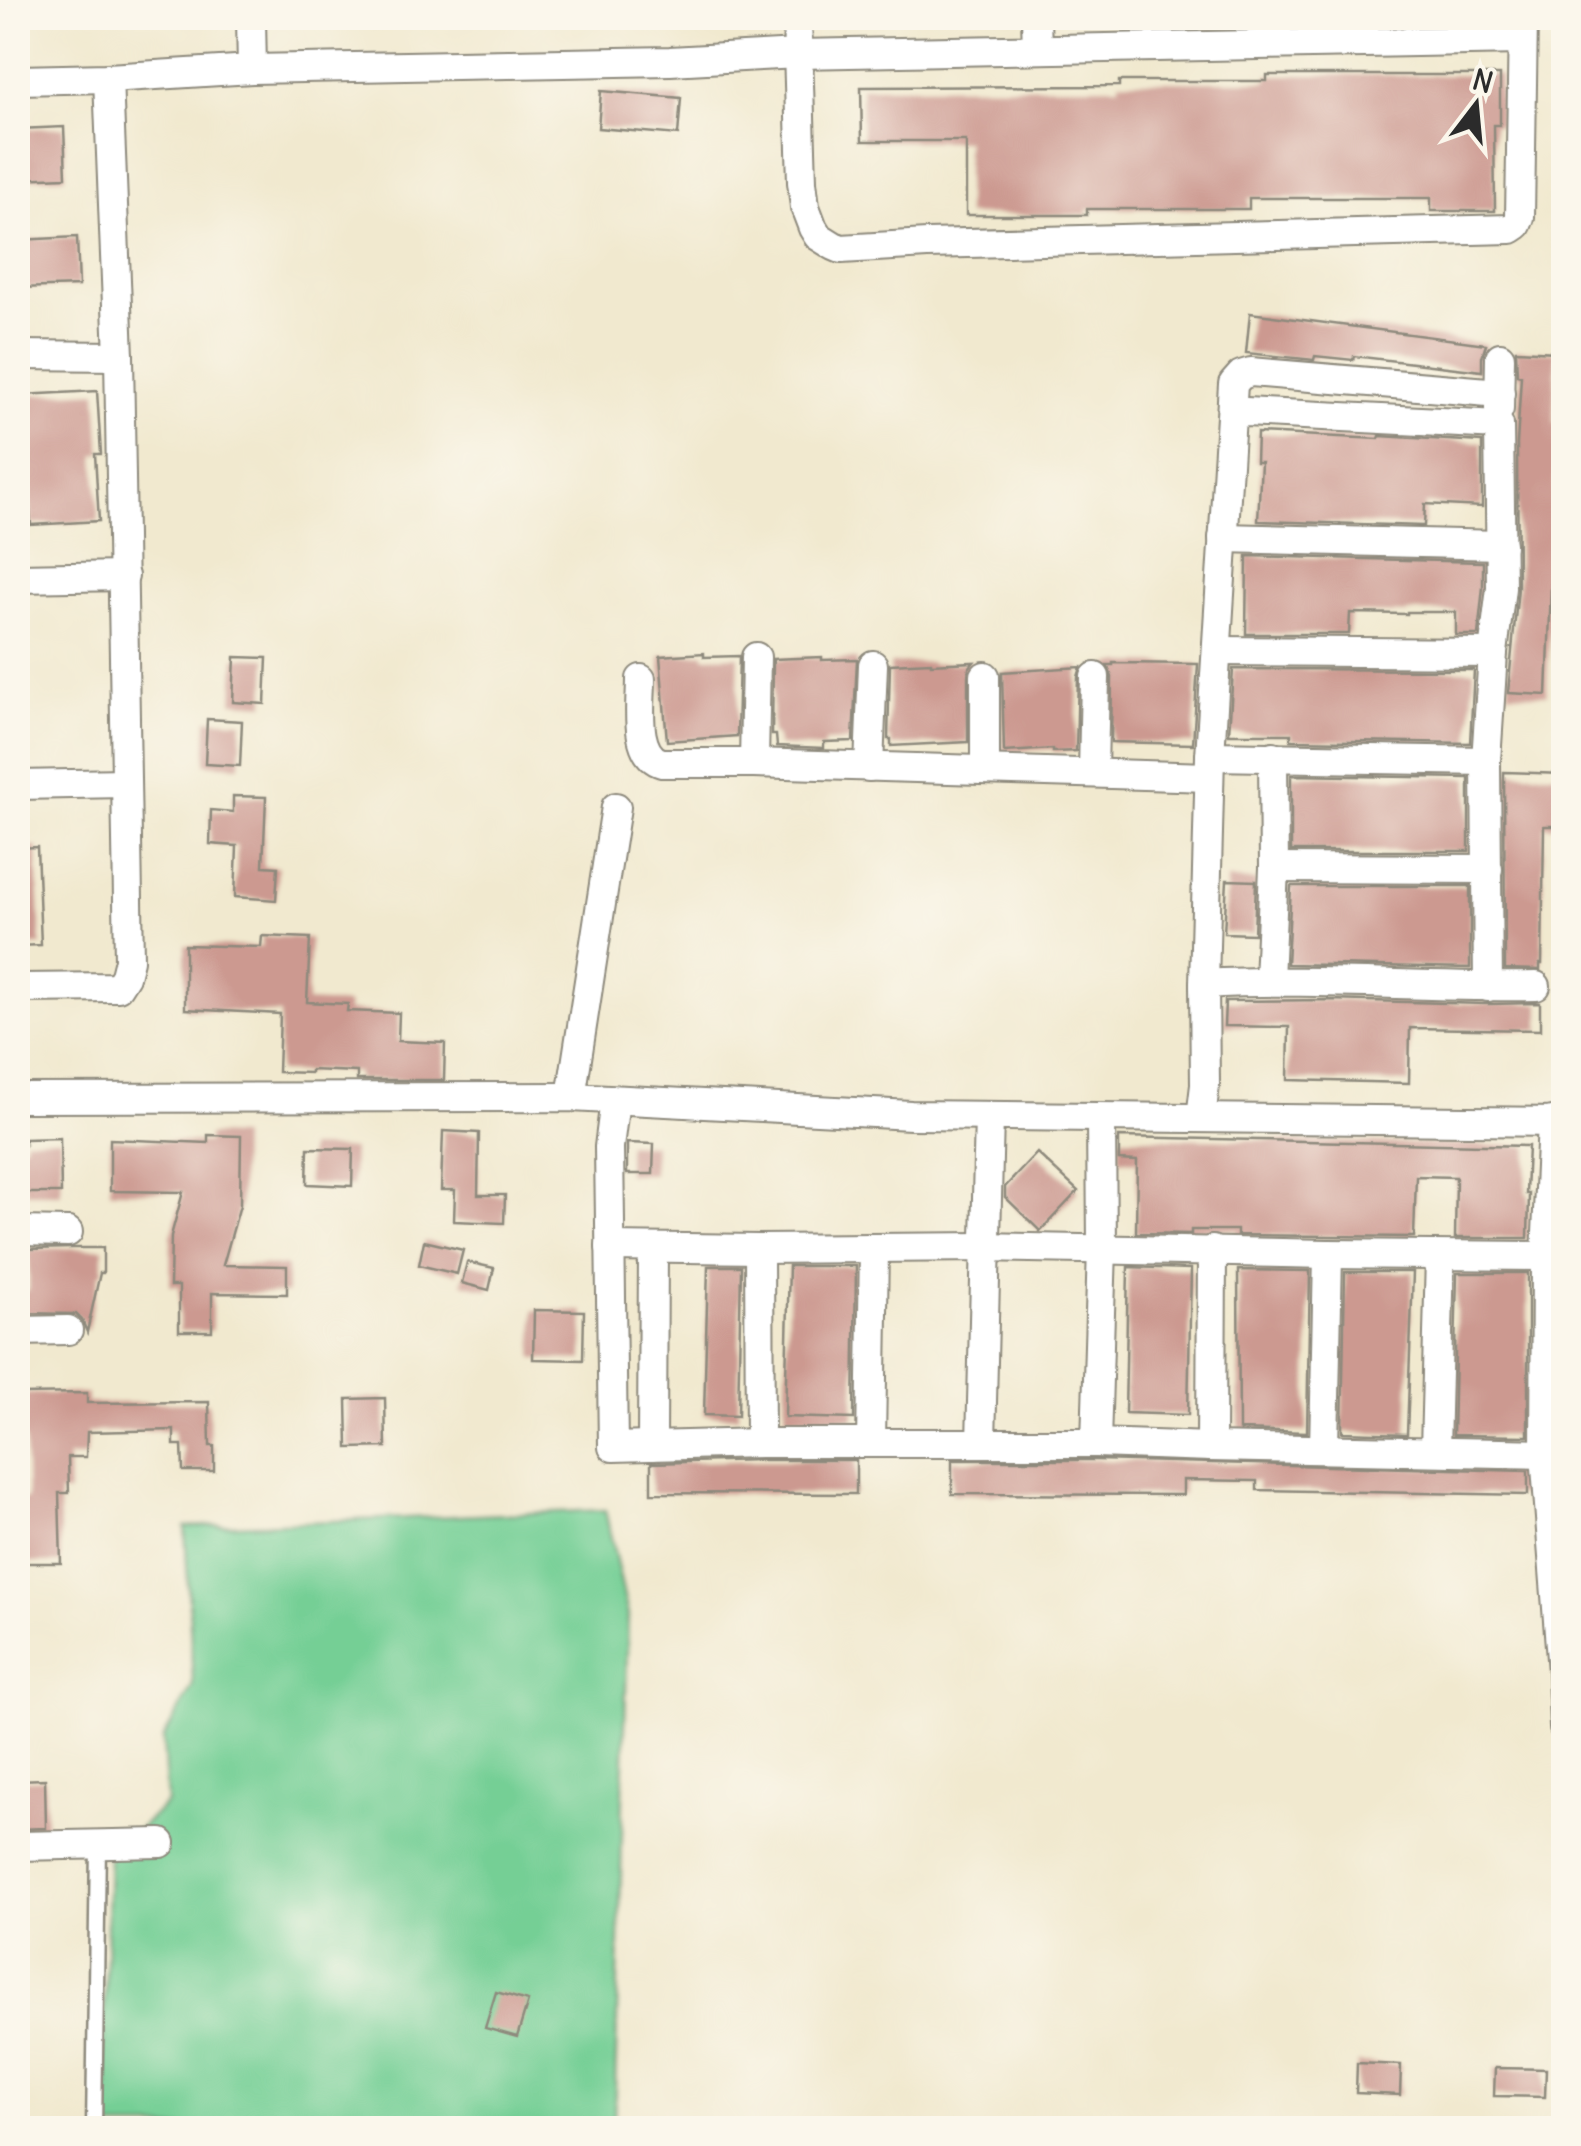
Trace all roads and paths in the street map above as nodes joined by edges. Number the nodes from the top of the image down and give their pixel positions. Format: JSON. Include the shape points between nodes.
{"nodes":[{"id":1,"x":252,"y":18,"type":"edge"},
{"id":2,"x":797,"y":18,"type":"edge"},
{"id":3,"x":1036,"y":18,"type":"edge"},
{"id":4,"x":1522,"y":29,"type":"edge"},
{"id":5,"x":1277,"y":30,"type":"edge"},
{"id":6,"x":1334,"y":30,"type":"edge"},
{"id":7,"x":1037,"y":48,"type":"junction"},
{"id":8,"x":798,"y":54,"type":"junction"},
{"id":9,"x":252,"y":69,"type":"junction"},
{"id":10,"x":108,"y":78,"type":"junction"},
{"id":11,"x":18,"y":80,"type":"edge"},
{"id":12,"x":18,"y":356,"type":"edge"},
{"id":13,"x":119,"y":356,"type":"junction"},
{"id":14,"x":1500,"y":357,"type":"dead end"},
{"id":15,"x":1500,"y":394,"type":"junction"},
{"id":16,"x":1233,"y":414,"type":"junction"},
{"id":17,"x":1499,"y":425,"type":"junction"},
{"id":18,"x":1223,"y":538,"type":"junction"},
{"id":19,"x":1501,"y":545,"type":"junction"},
{"id":20,"x":124,"y":576,"type":"junction"},
{"id":21,"x":18,"y":578,"type":"edge"},
{"id":22,"x":1217,"y":651,"type":"junction"},
{"id":23,"x":1493,"y":652,"type":"junction"},
{"id":24,"x":756,"y":657,"type":"dead end"},
{"id":25,"x":872,"y":665,"type":"dead end"},
{"id":26,"x":985,"y":676,"type":"dead end"},
{"id":27,"x":1095,"y":676,"type":"dead end"},
{"id":28,"x":641,"y":679,"type":"dead end"},
{"id":29,"x":1273,"y":756,"type":"junction"},
{"id":30,"x":1486,"y":761,"type":"junction"},
{"id":31,"x":754,"y":763,"type":"junction"},
{"id":32,"x":1210,"y":766,"type":"junction"},
{"id":33,"x":868,"y":768,"type":"junction"},
{"id":34,"x":985,"y":770,"type":"junction"},
{"id":35,"x":1093,"y":772,"type":"junction"},
{"id":36,"x":126,"y":782,"type":"junction"},
{"id":37,"x":18,"y":786,"type":"edge"},
{"id":38,"x":616,"y":806,"type":"dead end"},
{"id":39,"x":1274,"y":868,"type":"junction"},
{"id":40,"x":1488,"y":869,"type":"junction"},
{"id":41,"x":1269,"y":980,"type":"junction"},
{"id":42,"x":1204,"y":984,"type":"junction"},
{"id":43,"x":1536,"y":986,"type":"dead end"},
{"id":44,"x":1488,"y":987,"type":"junction"},
{"id":45,"x":18,"y":988,"type":"edge"},
{"id":46,"x":571,"y":1097,"type":"junction"},
{"id":47,"x":18,"y":1098,"type":"edge"},
{"id":48,"x":615,"y":1100,"type":"junction"},
{"id":49,"x":989,"y":1116,"type":"junction"},
{"id":50,"x":1101,"y":1118,"type":"junction"},
{"id":51,"x":1201,"y":1118,"type":"junction"},
{"id":52,"x":1558,"y":1121,"type":"edge"},
{"id":53,"x":18,"y":1231,"type":"edge"},
{"id":54,"x":68,"y":1232,"type":"dead end"},
{"id":55,"x":1552,"y":1246,"type":"edge"},
{"id":56,"x":610,"y":1247,"type":"junction"},
{"id":57,"x":985,"y":1247,"type":"junction"},
{"id":58,"x":652,"y":1248,"type":"junction"},
{"id":59,"x":874,"y":1248,"type":"junction"},
{"id":60,"x":1102,"y":1248,"type":"junction"},
{"id":61,"x":759,"y":1249,"type":"junction"},
{"id":62,"x":1212,"y":1250,"type":"junction"},
{"id":63,"x":1328,"y":1254,"type":"junction"},
{"id":64,"x":1440,"y":1256,"type":"junction"},
{"id":65,"x":18,"y":1330,"type":"edge"},
{"id":66,"x":68,"y":1330,"type":"dead end"},
{"id":67,"x":1096,"y":1442,"type":"junction"},
{"id":68,"x":760,"y":1443,"type":"junction"},
{"id":69,"x":871,"y":1443,"type":"junction"},
{"id":70,"x":981,"y":1444,"type":"junction"},
{"id":71,"x":652,"y":1446,"type":"junction"},
{"id":72,"x":1210,"y":1448,"type":"junction"},
{"id":73,"x":1324,"y":1448,"type":"junction"},
{"id":74,"x":1436,"y":1450,"type":"junction"},
{"id":75,"x":1546,"y":1454,"type":"junction"},
{"id":76,"x":1564,"y":1728,"type":"edge"},
{"id":77,"x":160,"y":1843,"type":"dead end"},
{"id":78,"x":98,"y":1845,"type":"junction"},
{"id":79,"x":18,"y":1846,"type":"edge"},
{"id":80,"x":94,"y":2128,"type":"edge"}],
"edges":[{"from":1,"to":9,"type":"street"},
{"from":2,"to":8,"type":"street"},
{"from":3,"to":7,"type":"street"},
{"from":4,"to":6,"type":"street"},
{"from":4,"to":8,"type":"street","via":[[1520,217],[1511,229],[841,249],[818,236],[806,207]]},
{"from":5,"to":6,"type":"street"},
{"from":5,"to":7,"type":"street"},
{"from":7,"to":8,"type":"street"},
{"from":8,"to":9,"type":"street"},
{"from":9,"to":10,"type":"street"},
{"from":10,"to":11,"type":"street"},
{"from":10,"to":13,"type":"street"},
{"from":12,"to":13,"type":"street"},
{"from":13,"to":20,"type":"street"},
{"from":14,"to":15,"type":"street"},
{"from":15,"to":16,"type":"street","via":[[1252,372],[1233,384]]},
{"from":15,"to":17,"type":"street"},
{"from":16,"to":17,"type":"street"},
{"from":16,"to":18,"type":"street"},
{"from":17,"to":19,"type":"street"},
{"from":18,"to":19,"type":"street"},
{"from":18,"to":22,"type":"street"},
{"from":19,"to":23,"type":"street"},
{"from":20,"to":21,"type":"street"},
{"from":20,"to":36,"type":"street"},
{"from":22,"to":23,"type":"street"},
{"from":22,"to":32,"type":"street"},
{"from":23,"to":30,"type":"street"},
{"from":24,"to":31,"type":"street"},
{"from":25,"to":33,"type":"street"},
{"from":26,"to":34,"type":"street"},
{"from":27,"to":35,"type":"street"},
{"from":28,"to":31,"type":"street","via":[[644,748],[654,761]]},
{"from":29,"to":30,"type":"street"},
{"from":29,"to":32,"type":"street"},
{"from":29,"to":39,"type":"street"},
{"from":30,"to":40,"type":"street"},
{"from":31,"to":33,"type":"street"},
{"from":32,"to":35,"type":"street"},
{"from":32,"to":42,"type":"street"},
{"from":33,"to":34,"type":"street"},
{"from":34,"to":35,"type":"street"},
{"from":36,"to":37,"type":"street"},
{"from":36,"to":45,"type":"street","via":[[129,960],[122,983]]},
{"from":38,"to":46,"type":"street"},
{"from":39,"to":40,"type":"street"},
{"from":39,"to":41,"type":"street"},
{"from":40,"to":44,"type":"street"},
{"from":41,"to":42,"type":"street"},
{"from":41,"to":44,"type":"street"},
{"from":42,"to":51,"type":"street"},
{"from":43,"to":44,"type":"street"},
{"from":46,"to":47,"type":"street"},
{"from":46,"to":48,"type":"street"},
{"from":48,"to":49,"type":"street"},
{"from":48,"to":56,"type":"street"},
{"from":49,"to":50,"type":"street"},
{"from":49,"to":57,"type":"street"},
{"from":50,"to":51,"type":"street"},
{"from":50,"to":60,"type":"street"},
{"from":51,"to":52,"type":"street"},
{"from":52,"to":55,"type":"street"},
{"from":53,"to":54,"type":"street"},
{"from":55,"to":64,"type":"street"},
{"from":55,"to":75,"type":"street"},
{"from":56,"to":58,"type":"street"},
{"from":56,"to":71,"type":"street","via":[[613,1448]]},
{"from":57,"to":59,"type":"street"},
{"from":57,"to":60,"type":"street"},
{"from":57,"to":70,"type":"street"},
{"from":58,"to":61,"type":"street"},
{"from":58,"to":71,"type":"street"},
{"from":59,"to":61,"type":"street"},
{"from":59,"to":69,"type":"street"},
{"from":60,"to":62,"type":"street"},
{"from":60,"to":67,"type":"street"},
{"from":61,"to":68,"type":"street"},
{"from":62,"to":63,"type":"street"},
{"from":62,"to":72,"type":"street"},
{"from":63,"to":64,"type":"street"},
{"from":63,"to":73,"type":"street"},
{"from":64,"to":74,"type":"street"},
{"from":65,"to":66,"type":"street"},
{"from":67,"to":70,"type":"street"},
{"from":67,"to":72,"type":"street"},
{"from":68,"to":69,"type":"street"},
{"from":68,"to":71,"type":"street"},
{"from":69,"to":70,"type":"street"},
{"from":72,"to":73,"type":"street"},
{"from":73,"to":74,"type":"street"},
{"from":74,"to":75,"type":"street"},
{"from":75,"to":76,"type":"street"},
{"from":77,"to":78,"type":"street"},
{"from":78,"to":79,"type":"street"},
{"from":78,"to":80,"type":"lane"}]}
